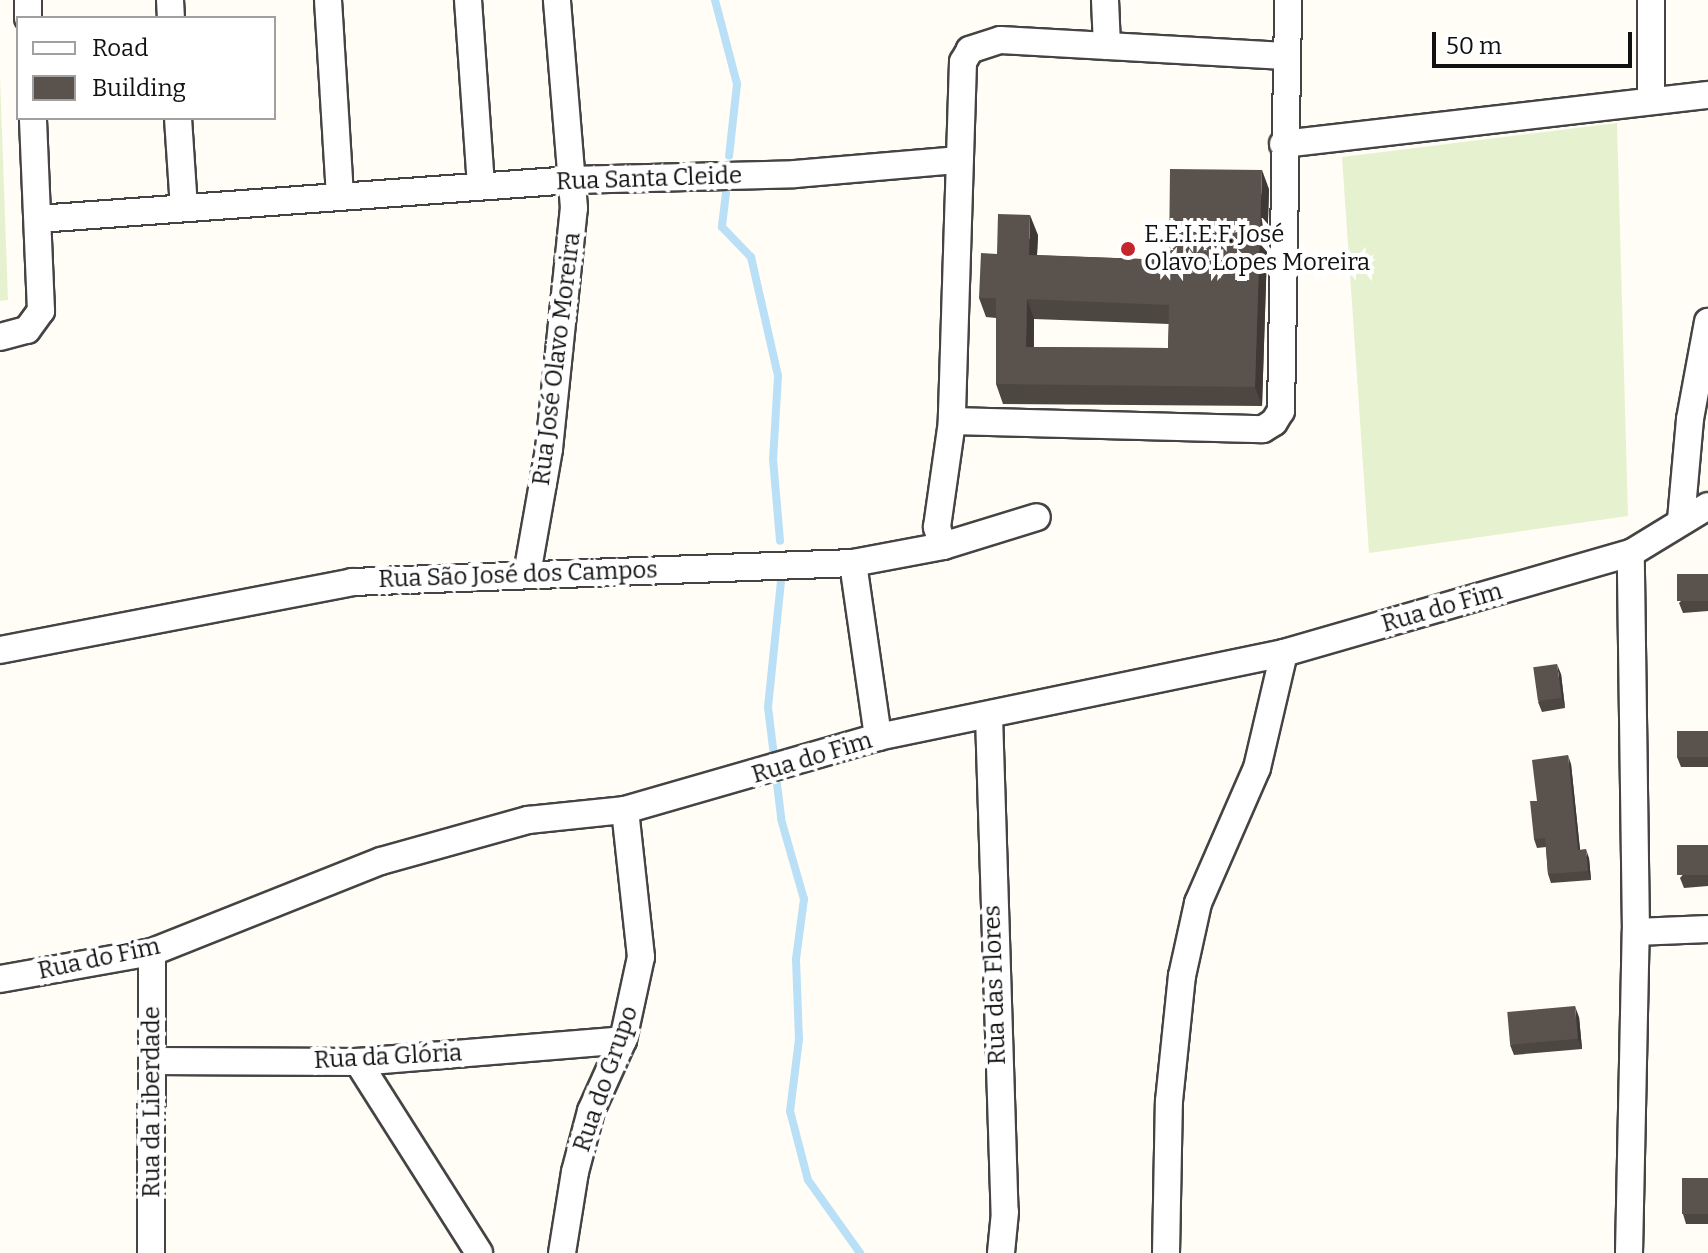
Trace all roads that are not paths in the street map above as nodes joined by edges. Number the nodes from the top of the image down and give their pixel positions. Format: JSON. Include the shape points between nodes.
{"nodes":[{"id":1,"x":328,"y":0,"type":"edge"},
{"id":2,"x":468,"y":0,"type":"edge"},
{"id":3,"x":557,"y":0,"type":"edge"},
{"id":4,"x":1105,"y":0,"type":"edge"},
{"id":5,"x":1288,"y":0,"type":"edge"},
{"id":6,"x":1651,"y":0,"type":"edge"},
{"id":7,"x":1107,"y":46,"type":"junction"},
{"id":8,"x":1285,"y":56,"type":"junction"},
{"id":9,"x":1708,"y":95,"type":"edge"},
{"id":10,"x":1651,"y":99,"type":"junction"},
{"id":11,"x":33,"y":120,"type":"edge"},
{"id":12,"x":178,"y":120,"type":"edge"},
{"id":13,"x":1283,"y":144,"type":"junction"},
{"id":14,"x":959,"y":160,"type":"junction"},
{"id":15,"x":571,"y":180,"type":"junction"},
{"id":16,"x":481,"y":186,"type":"junction"},
{"id":17,"x":340,"y":197,"type":"junction"},
{"id":18,"x":184,"y":208,"type":"junction"},
{"id":19,"x":38,"y":219,"type":"junction"},
{"id":20,"x":1708,"y":322,"type":"edge"},
{"id":21,"x":7,"y":336,"type":"edge"},
{"id":22,"x":952,"y":421,"type":"junction"},
{"id":23,"x":1708,"y":506,"type":"edge"},
{"id":24,"x":1037,"y":517,"type":"dead end"},
{"id":25,"x":1681,"y":520,"type":"junction"},
{"id":26,"x":943,"y":546,"type":"junction"},
{"id":27,"x":1631,"y":553,"type":"junction"},
{"id":28,"x":853,"y":563,"type":"junction"},
{"id":29,"x":527,"y":574,"type":"junction"},
{"id":30,"x":0,"y":650,"type":"edge"},
{"id":31,"x":1284,"y":653,"type":"junction"},
{"id":32,"x":989,"y":716,"type":"junction"},
{"id":33,"x":878,"y":737,"type":"junction"},
{"id":34,"x":625,"y":810,"type":"junction"},
{"id":35,"x":1708,"y":929,"type":"edge"},
{"id":36,"x":1636,"y":932,"type":"junction"},
{"id":37,"x":152,"y":952,"type":"junction"},
{"id":38,"x":0,"y":979,"type":"edge"},
{"id":39,"x":623,"y":1040,"type":"junction"},
{"id":40,"x":152,"y":1061,"type":"junction"},
{"id":41,"x":358,"y":1062,"type":"junction"},
{"id":42,"x":151,"y":1253,"type":"edge"},
{"id":43,"x":479,"y":1253,"type":"edge"},
{"id":44,"x":562,"y":1253,"type":"edge"},
{"id":45,"x":1001,"y":1253,"type":"edge"},
{"id":46,"x":1166,"y":1253,"type":"edge"},
{"id":47,"x":1629,"y":1253,"type":"edge"}],
"edges":[{"from":1,"to":17,"type":"street"},
{"from":2,"to":16,"type":"street"},
{"from":3,"to":15,"type":"street","name":"Rua José Olavo Moreira"},
{"from":4,"to":7,"type":"street"},
{"from":5,"to":8,"type":"street"},
{"from":6,"to":10,"type":"street"},
{"from":7,"to":8,"type":"street"},
{"from":7,"to":14,"type":"street","via":[[1000,40],[970,50],[963,62]]},
{"from":8,"to":13,"type":"street"},
{"from":9,"to":10,"type":"street"},
{"from":10,"to":13,"type":"street"},
{"from":11,"to":19,"type":"street"},
{"from":12,"to":18,"type":"street"},
{"from":13,"to":22,"type":"street","via":[[1281,411],[1274,422],[1263,429]]},
{"from":14,"to":15,"type":"street","name":"Rua Santa Cleide","via":[[795,174]]},
{"from":14,"to":22,"type":"street"},
{"from":15,"to":16,"type":"street","name":"Rua Santa Cleide"},
{"from":15,"to":29,"type":"street","name":"Rua José Olavo Moreira","via":[[570,260],[549,449]]},
{"from":16,"to":17,"type":"street","name":"Rua Santa Cleide"},
{"from":17,"to":18,"type":"street","name":"Rua Santa Cleide"},
{"from":18,"to":19,"type":"street","name":"Rua Santa Cleide"},
{"from":19,"to":21,"type":"street","via":[[41,311],[36,322]]},
{"from":20,"to":25,"type":"street","via":[[1690,419]]},
{"from":22,"to":26,"type":"street","via":[[937,527]]},
{"from":23,"to":25,"type":"street","name":"Rua do Fim"},
{"from":24,"to":26,"type":"street","name":"Rua São José dos Campos"},
{"from":25,"to":27,"type":"street","name":"Rua do Fim"},
{"from":26,"to":28,"type":"street","name":"Rua São José dos Campos"},
{"from":27,"to":31,"type":"street","name":"Rua do Fim"},
{"from":27,"to":36,"type":"street"},
{"from":28,"to":29,"type":"street","name":"Rua São José dos Campos"},
{"from":28,"to":33,"type":"street"},
{"from":29,"to":30,"type":"street","name":"Rua São José dos Campos","via":[[352,582]]},
{"from":31,"to":32,"type":"street","name":"Rua do Fim"},
{"from":31,"to":46,"type":"street","via":[[1261,754],[1198,903],[1182,976],[1169,1101]]},
{"from":32,"to":33,"type":"street","name":"Rua do Fim"},
{"from":32,"to":45,"type":"street","name":"Rua das Flores","via":[[1005,1212]]},
{"from":33,"to":34,"type":"street","name":"Rua do Fim"},
{"from":34,"to":37,"type":"street","name":"Rua do Fim","via":[[528,820],[381,861]]},
{"from":34,"to":39,"type":"street","name":"Rua do Grupo","via":[[641,957]]},
{"from":35,"to":36,"type":"street"},
{"from":36,"to":47,"type":"street"},
{"from":37,"to":38,"type":"street","name":"Rua do Fim"},
{"from":37,"to":40,"type":"street","name":"Rua da Liberdade"},
{"from":39,"to":41,"type":"street","name":"Rua da Glória"},
{"from":39,"to":44,"type":"street","name":"Rua do Grupo","via":[[591,1111]]},
{"from":40,"to":41,"type":"street","name":"Rua da Glória"},
{"from":40,"to":42,"type":"street","name":"Rua da Liberdade"},
{"from":41,"to":43,"type":"street"}]}
